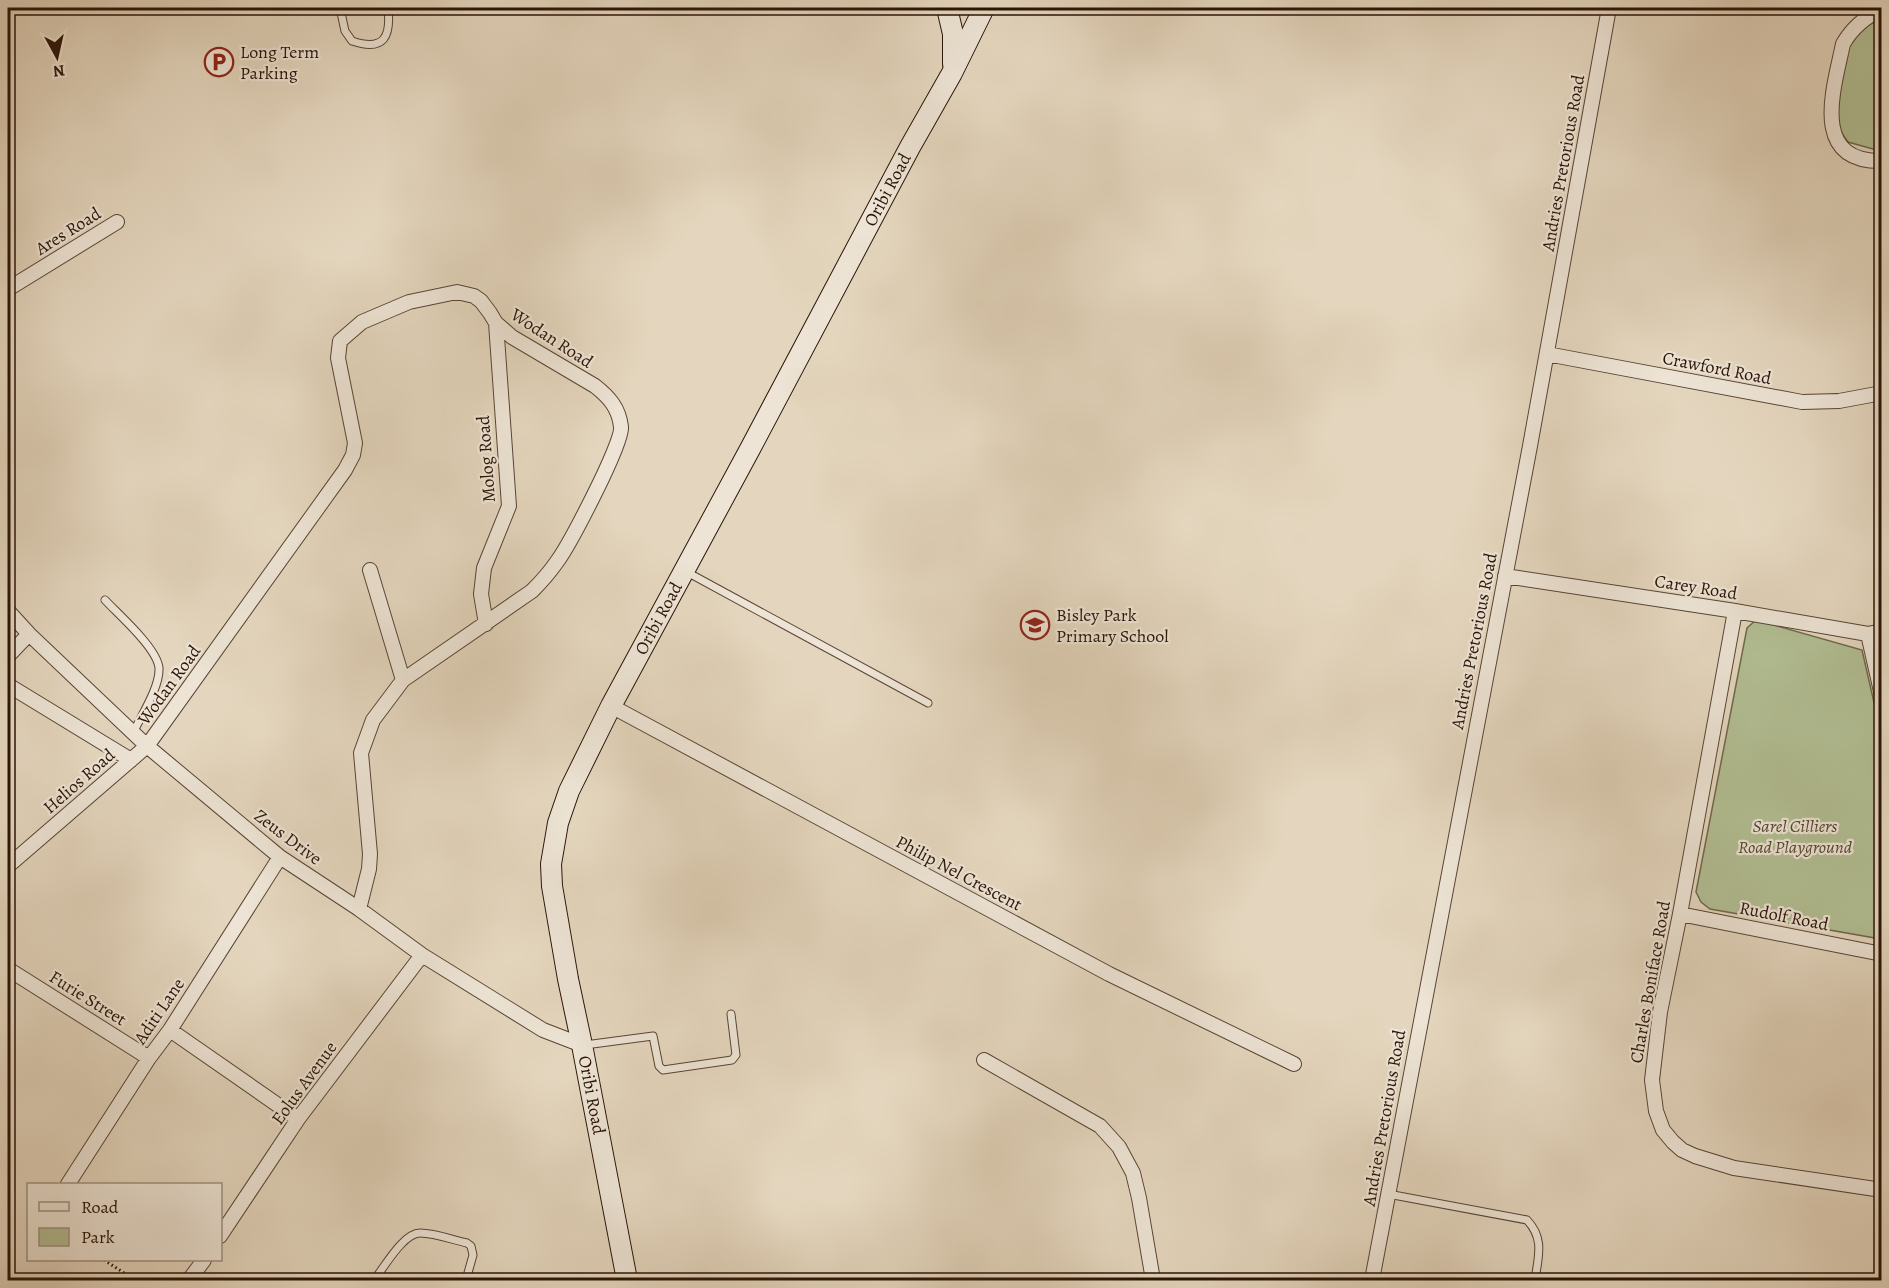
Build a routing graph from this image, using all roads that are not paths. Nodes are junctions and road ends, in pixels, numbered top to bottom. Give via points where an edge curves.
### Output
1 (340, 8) edge
2 (388, 8) edge
3 (948, 8) edge
4 (984, 8) edge
5 (1609, 8) edge
6 (1881, 9) edge
7 (952, 73) junction
8 (1881, 161) edge
9 (117, 222) dead end
10 (8, 288) edge
11 (496, 323) junction
12 (1547, 354) junction
13 (1881, 393) edge
14 (370, 570) dead end
15 (684, 570) junction
16 (1504, 576) junction
17 (105, 600) dead end
18 (8, 611) edge
19 (1735, 611) junction
20 (486, 624) junction
21 (1875, 633) edge
22 (29, 634) junction
23 (8, 656) edge
24 (403, 680) junction
25 (8, 685) edge
26 (1881, 696) edge
27 (928, 703) dead end
28 (610, 706) junction
29 (133, 733) junction
30 (147, 746) junction
31 (131, 760) junction
32 (280, 857) junction
33 (8, 866) edge
34 (359, 909) junction
35 (1680, 914) junction
36 (1881, 954) edge
37 (422, 955) junction
38 (8, 969) edge
39 (731, 1014) dead end
40 (170, 1029) junction
41 (582, 1046) junction
42 (148, 1058) junction
43 (984, 1060) dead end
44 (1294, 1064) dead end
45 (298, 1119) junction
46 (69, 1183) edge
47 (1881, 1190) edge
48 (1388, 1194) junction
49 (222, 1233) edge
50 (203, 1261) edge
51 (189, 1281) edge
52 (374, 1281) edge
53 (466, 1281) edge
54 (627, 1281) edge
55 (1153, 1281) edge
56 (1372, 1281) edge
57 (1534, 1281) edge

1 - 2 lane via 345,31 352,41 373,44 388,34
3 - 7 street
4 - 7 street, Oribi Road
5 - 12 street, Andries Pretorious Road
6 - 8 street via 1867,17 1844,44 1830,101 1835,138 1841,147 1861,159
7 - 15 street, Oribi Road
9 - 10 street, Ares Road
11 - 20 street, Molog Road via 509,506 484,568
11 - 20 street, Wodan Road via 527,347 607,396 618,412 622,429 614,454 558,562 532,591
11 - 30 street, Wodan Road via 474,296 448,293 409,302 362,322 340,341 338,358 354,433 353,455
12 - 13 street, Crawford Road via 1802,402 1839,401
12 - 16 street, Andries Pretorious Road
14 - 24 street
15 - 27 lane
15 - 28 street, Oribi Road
16 - 19 street, Carey Road
16 - 48 street, Andries Pretorious Road
17 - 29 lane via 153,653 159,667 157,682
18 - 22 street, Zeus Drive
19 - 21 street, Carey Road
19 - 35 street, Charles Boniface Road
20 - 24 street, Wodan Road
21 - 26 street
22 - 23 street
22 - 29 street, Zeus Drive
24 - 34 street, Wodan Road via 373,720 361,753 370,854
25 - 31 street
28 - 41 street, Oribi Road via 569,791 558,823 551,864 558,926
28 - 44 street, Philip Nel Crescent via 1110,974
29 - 30 street, Zeus Drive
30 - 31 street, Helios Road
30 - 32 street, Zeus Drive
31 - 33 street, Helios Road
32 - 34 street, Zeus Drive
32 - 40 street, Aditi Lane
34 - 37 street, Zeus Drive
35 - 36 street, Rudolf Road
35 - 47 street, Charles Boniface Road via 1660,1012 1652,1080 1663,1130 1682,1150 1734,1168
37 - 41 street, Zeus Drive via 543,1030
37 - 45 street, Eolus Avenue
38 - 42 street, Furie Street
39 - 41 lane via 736,1055 732,1060 663,1070 653,1036
40 - 42 street, Aditi Lane
40 - 45 street
41 - 54 street, Oribi Road
42 - 46 street, Aditi Lane
43 - 55 street via 1100,1126 1119,1147 1139,1198
45 - 49 street, Eolus Avenue
48 - 56 street, Andries Pretorious Road
48 - 57 lane via 1527,1220 1539,1240
50 - 51 street
52 - 53 lane via 402,1243 410,1235 420,1233 471,1246

